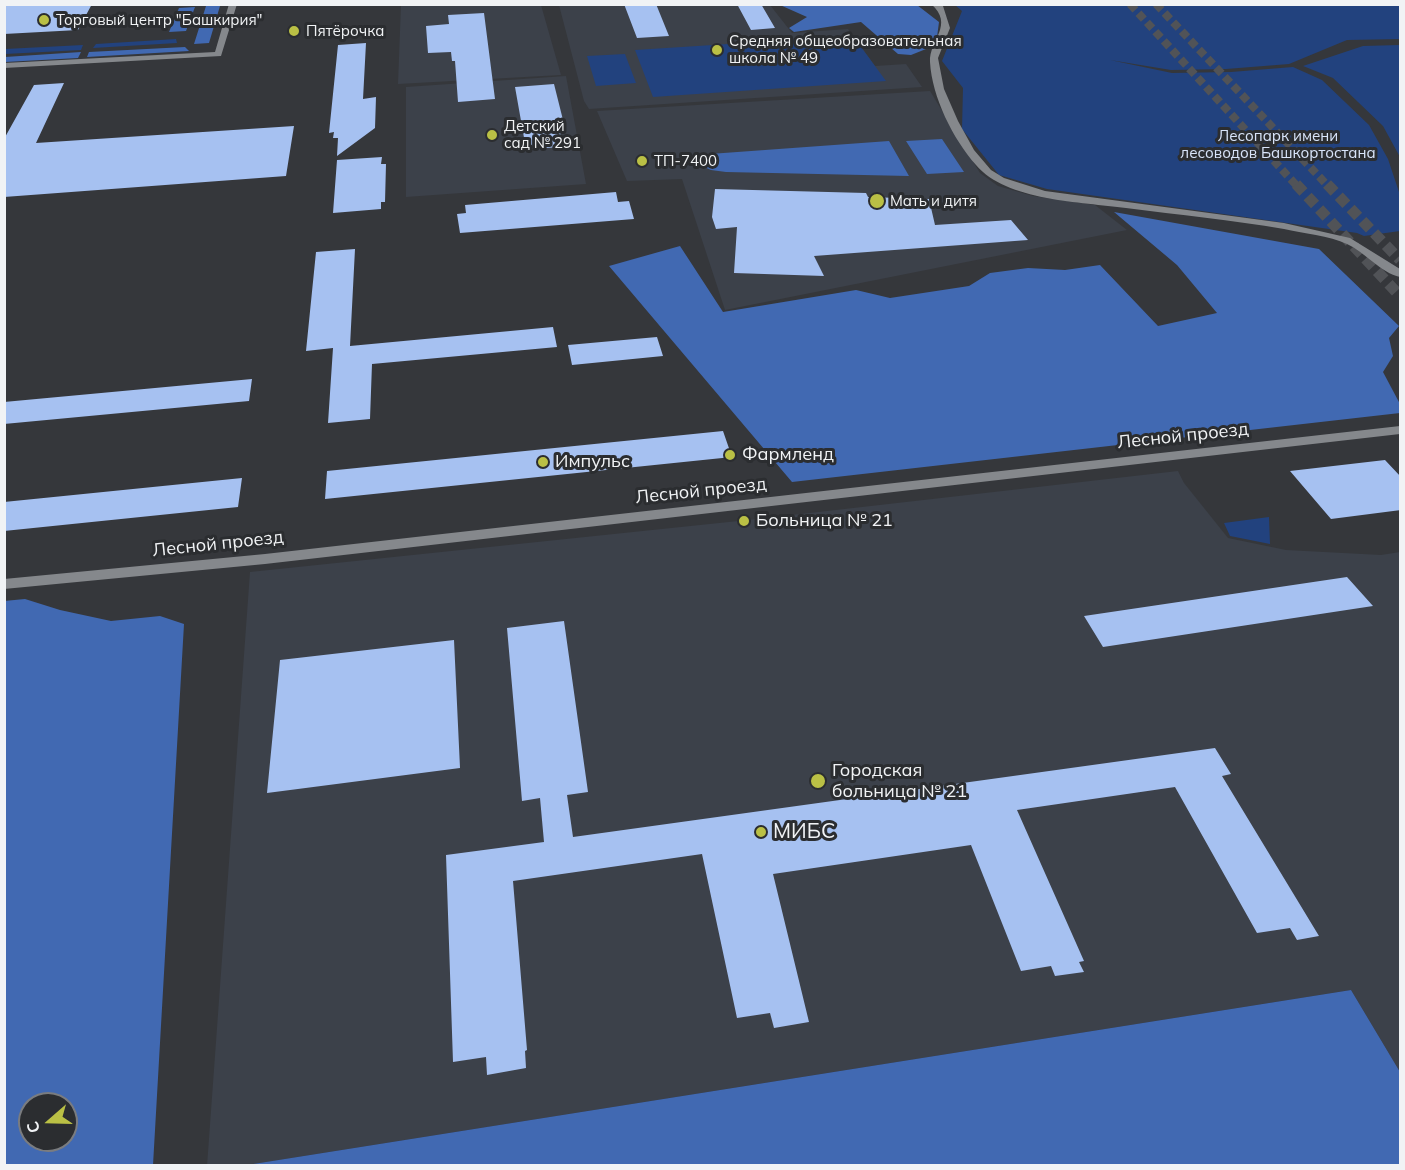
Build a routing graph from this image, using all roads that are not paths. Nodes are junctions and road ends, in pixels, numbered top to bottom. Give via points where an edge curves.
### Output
1 (233, 4) edge
2 (934, 4) edge
3 (4, 66) edge
4 (1401, 274) edge
5 (1401, 430) edge
6 (4, 584) edge

1 - 3 street via 218,54
2 - 4 street via 946,28 934,60 939,89 956,126 988,173 1044,194 1284,226 1350,241
5 - 6 street, Лесной проезд via 300,555

